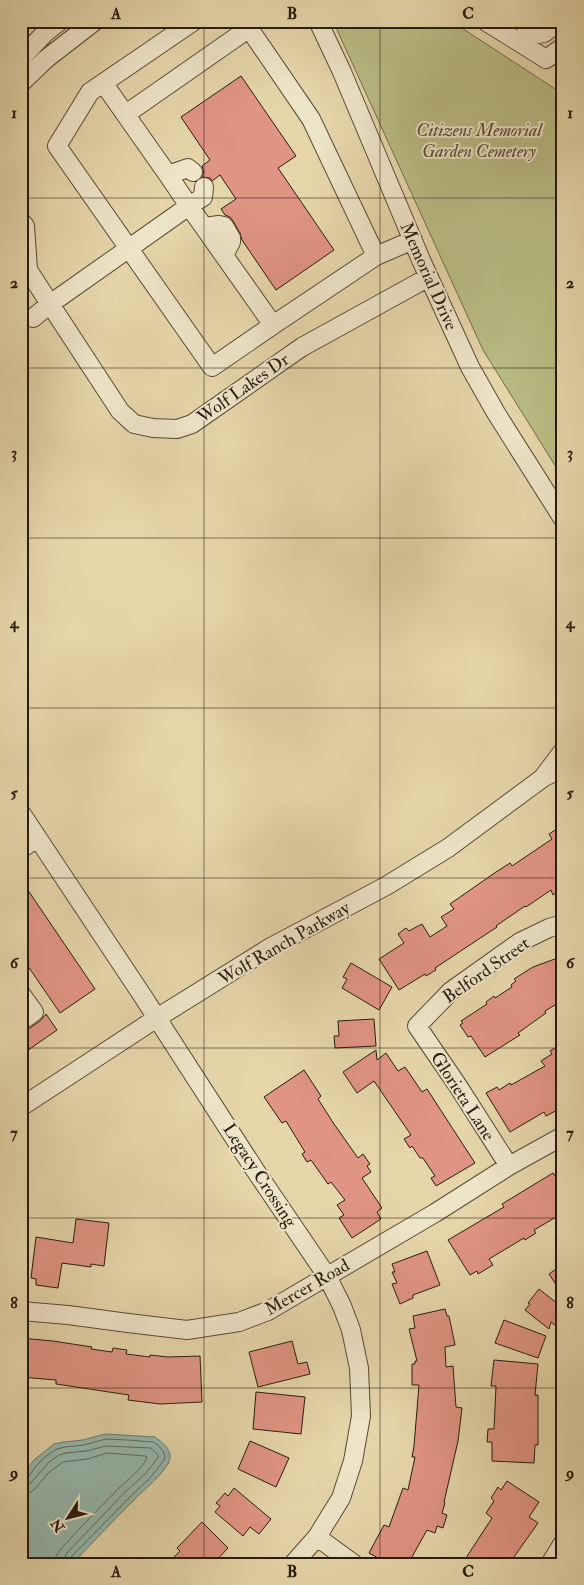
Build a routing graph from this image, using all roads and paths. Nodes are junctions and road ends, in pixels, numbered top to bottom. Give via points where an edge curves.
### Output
1 (60, 21) edge
2 (95, 21) edge
3 (194, 21) edge
4 (318, 21) edge
5 (485, 21) edge
6 (522, 21) edge
7 (560, 21) edge
8 (246, 25) edge
9 (30, 39) edge
10 (563, 47) edge
11 (21, 58) edge
12 (21, 82) edge
13 (104, 84) junction
14 (126, 114) junction
15 (193, 172) dead end
16 (168, 175) junction
17 (204, 187) dead end
18 (189, 206) junction
19 (21, 221) edge
20 (413, 240) junction
21 (128, 249) junction
22 (376, 256) junction
23 (429, 277) junction
24 (50, 304) junction
25 (32, 318) dead end
26 (273, 326) junction
27 (563, 519) edge
28 (563, 752) edge
29 (563, 768) edge
30 (544, 777) junction
31 (21, 813) edge
32 (37, 838) junction
33 (21, 849) edge
34 (563, 924) edge
35 (21, 994) edge
36 (157, 1018) junction
37 (21, 1021) edge
38 (417, 1026) joint
39 (21, 1107) edge
40 (563, 1136) edge
41 (509, 1166) junction
42 (327, 1276) junction
43 (21, 1311) edge
44 (317, 1537) junction
45 (563, 1543) edge
46 (292, 1564) edge
47 (354, 1564) edge
48 (550, 1564) edge

1 - 9 street
2 - 12 street
3 - 13 street
4 - 20 street, Memorial Drive
5 - 10 street via 546,59
6 - 7 street via 532,35 544,33
8 - 14 street
8 - 22 street via 312,119
9 - 11 street
13 - 14 street
13 - 21 street via 90,92 56,146
14 - 16 street
15 - 16 street via 188,168
16 - 18 street
17 - 18 street via 203,197
18 - 21 street
18 - 26 street
19 - 24 street, Wolf Lakes Dr via 25,226 28,270
20 - 22 street
20 - 23 street, Memorial Drive
21 - 24 street
21 - 26 street via 212,367
22 - 26 street
23 - 24 street, Wolf Lakes Dr via 302,347 192,424 177,429 134,424 120,411
23 - 27 street, Memorial Drive via 470,367
24 - 25 street
28 - 30 street, Wolf Ranch Parkway
29 - 30 street, Wolf Ranch Parkway
30 - 36 street, Wolf Ranch Parkway via 448,848 386,886 271,947
31 - 32 street, Legacy Crossing
32 - 33 street
32 - 36 street, Legacy Crossing
34 - 38 street, Belford Street via 520,942 451,991
35 - 37 street via 34,1012
36 - 39 street, Wolf Ranch Parkway
36 - 42 street, Legacy Crossing
38 - 41 street, Glorieta Lane
40 - 41 street, Mercer Road
41 - 42 street, Mercer Road
42 - 43 street, Mercer Road via 268,1311 239,1322 188,1330
42 - 44 street, Legacy Crossing via 350,1330 359,1368 361,1416 353,1461 341,1498
44 - 46 street, Legacy Crossing
44 - 47 street
45 - 48 street

